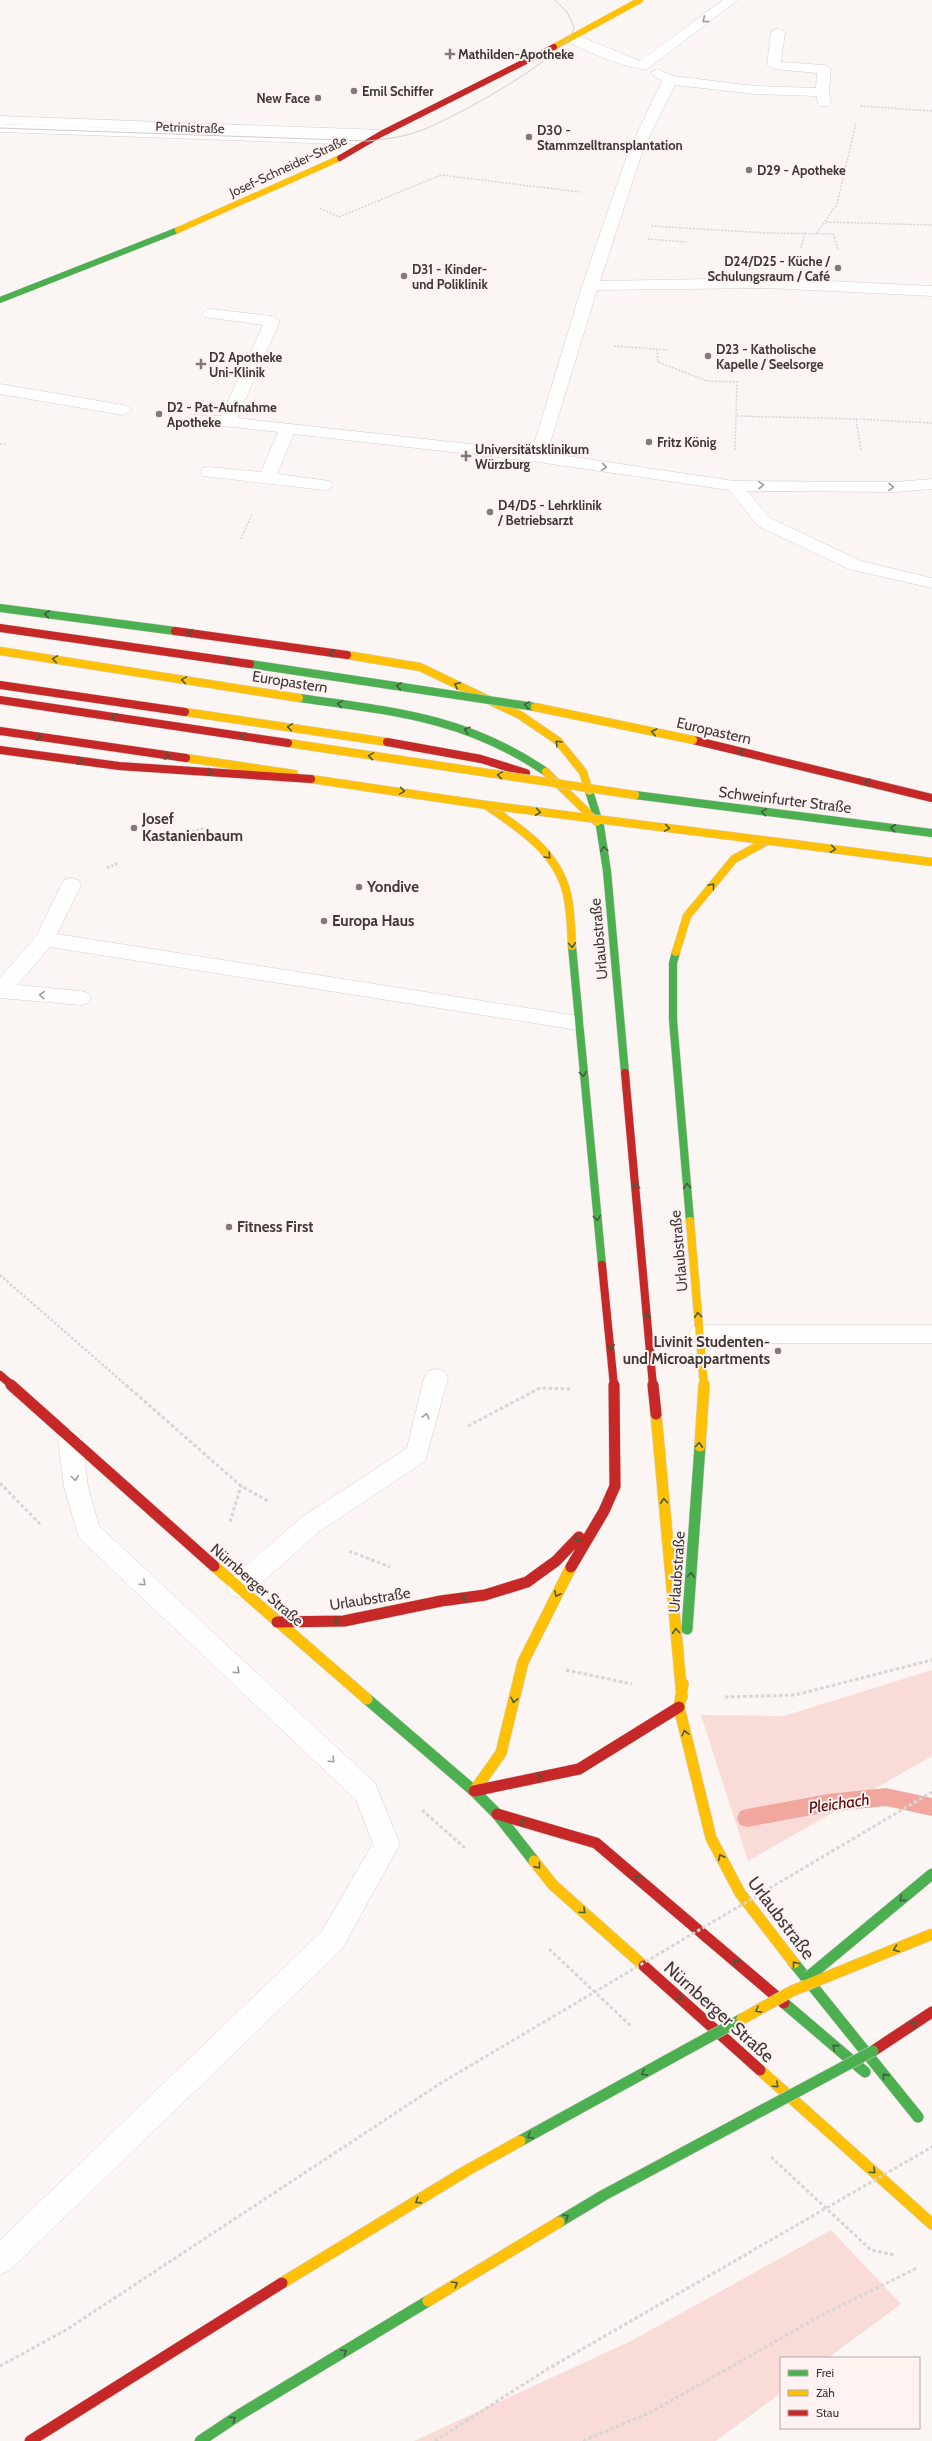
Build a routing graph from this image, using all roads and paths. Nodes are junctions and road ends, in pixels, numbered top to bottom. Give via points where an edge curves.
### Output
1 (640, 0) edge
2 (731, 0) edge
3 (778, 32) dead end
4 (572, 38) junction
5 (642, 66) junction
6 (670, 80) junction
7 (823, 97) junction
8 (932, 111) edge
9 (0, 120) edge
10 (856, 121) dead end
11 (0, 128) edge
12 (381, 134) junction
13 (368, 141) junction
14 (273, 188) junction
15 (622, 197) junction
16 (826, 222) junction
17 (612, 223) junction
18 (932, 225) edge
19 (816, 233) junction
20 (845, 250) dead end
21 (590, 286) junction
22 (932, 290) edge
23 (0, 300) edge
24 (210, 314) dead end
25 (572, 342) junction
26 (657, 349) junction
27 (668, 350) dead end
28 (0, 389) edge
29 (123, 410) dead end
30 (736, 416) junction
31 (196, 418) dead end
32 (856, 419) junction
33 (227, 421) junction
34 (932, 423) edge
35 (288, 428) junction
36 (0, 444) edge
37 (6, 444) dead end
38 (538, 457) junction
39 (208, 472) dead end
40 (267, 478) junction
41 (932, 484) edge
42 (324, 485) dead end
43 (734, 486) junction
44 (866, 486) junction
45 (253, 511) dead end
46 (241, 539) dead end
47 (932, 583) edge
48 (0, 608) edge
49 (0, 628) edge
50 (0, 651) edge
51 (0, 685) edge
52 (0, 700) edge
53 (0, 731) edge
54 (0, 750) edge
55 (336, 781) junction
56 (560, 784) junction
57 (932, 798) edge
58 (486, 805) junction
59 (600, 826) junction
60 (205, 828) dead end
61 (932, 833) edge
62 (157, 840) dead end
63 (767, 841) junction
64 (932, 862) edge
65 (71, 885) dead end
66 (45, 939) junction
67 (0, 991) edge
68 (81, 998) dead end
69 (578, 1023) junction
70 (0, 1275) edge
71 (700, 1334) junction
72 (932, 1334) edge
73 (0, 1375) edge
74 (436, 1378) dead end
75 (566, 1389) dead end
76 (70, 1439) junction
77 (417, 1454) junction
78 (241, 1486) dead end
79 (604, 1511) junction
80 (239, 1587) junction
81 (277, 1622) junction
82 (932, 1660) edge
83 (523, 1662) junction
84 (682, 1697) junction
85 (679, 1707) junction
86 (474, 1791) junction
87 (932, 1792) edge
88 (496, 1814) junction
89 (932, 1874) edge
90 (932, 1934) edge
91 (792, 1991) junction
92 (932, 2012) edge
93 (910, 2038) dead end
94 (873, 2051) junction
95 (918, 2117) junction
96 (927, 2126) dead end
97 (932, 2147) edge
98 (932, 2224) edge
99 (0, 2260) edge
100 (924, 2265) dead end
101 (0, 2366) edge
102 (30, 2441) edge
103 (200, 2441) edge
104 (435, 2441) edge
105 (583, 2441) edge

1 - 4 main road, Josef-Schneider-Straße
2 -> 5 street
3 - 7 street via 774,66 824,69
4 - 5 street via 624,61
4 - 12 main road, Josef-Schneider-Straße
5 - 6 street
6 - 7 street
6 - 15 street via 636,150
7 - 8 path
9 - 12 street, Petrinistraße
10 - 16 path via 837,204
11 - 13 street, Petrinistraße
12 - 13 main road, Josef-Schneider-Straße
13 - 14 main road, Josef-Schneider-Straße via 331,163
14 - 15 path via 339,217 441,174
14 - 23 main road, Josef-Schneider-Straße via 198,222
15 - 17 street
16 - 18 path
16 - 19 path
17 - 19 path
17 - 21 street
19 - 20 path via 833,234 837,250
21 - 22 street via 768,283
21 - 25 street
24 - 33 street via 272,320
25 - 26 path
25 - 38 street
26 - 27 path
26 - 30 path via 658,362 707,380 737,382
28 - 29 street
30 - 32 path
30 - 43 path
31 - 33 street
32 - 34 path
32 - 44 path
33 - 35 street
35 - 38 street
35 - 40 street
36 - 37 path
38 -> 43 street
39 - 40 street
40 - 42 street
44 -> 41 street
43 -> 44 street
43 - 47 street via 764,522 855,565
45 - 46 path
59 -> 48 main road via 583,772 558,741 520,715 420,667 296,647
57 -> 49 main road, Europastern, bridge via 692,740 527,705
56 -> 50 main road, Europastern via 512,748 484,735 433,719
56 -> 51 main road, Europastern via 481,759 418,747
61 -> 52 main road, Schweinfurter Straße, bridge via 635,795
53 -> 55 main road
54 -> 55 main road via 119,766
55 -> 58 main road
56 - 59 main road, Europastern
58 -> 63 main road, bridge
58 -> 69 main road, Urlaubstraße via 525,832 555,863 563,880 569,906
84 -> 59 main road, Urlaubstraße via 607,872
60 - 62 path
63 -> 64 main road, bridge
71 -> 63 main road, Urlaubstraße via 673,1020 673,963 687,916 734,859
65 - 66 street
66 - 67 street
66 - 69 street
68 -> 67 street
69 -> 79 main road, Urlaubstraße via 615,1392 615,1486
70 - 78 path
71 - 72 street
84 -> 71 main road, Urlaubstraße via 704,1383
73 - 76 main road, Nürnberger Straße
77 -> 74 street
75 - 77 path via 540,1388
76 - 80 main road, Nürnberger Straße
76 -> 99 street via 76,1487 88,1531 366,1792 387,1844 332,1940
77 - 80 street via 310,1524
79 -> 81 main road, Urlaubstraße via 556,1561 527,1582 485,1595 441,1601 344,1621
79 -> 83 main road, Urlaubstraße via 561,1584
80 - 81 main road, Nürnberger Straße
81 - 86 main road, Nürnberger Straße
82 - 84 path via 795,1695
83 - 84 path via 590,1674
83 -> 86 main road, Urlaubstraße via 501,1753
84 - 85 main road, Urlaubstraße
86 -> 85 main road via 579,1769
95 -> 85 main road, Urlaubstraße via 740,1893 711,1838
86 - 88 main road, Nürnberger Straße
87 - 101 path, bridge via 441,2083 66,2330
95 -> 88 main road via 596,1843
88 -> 98 main road, Nürnberger Straße via 553,1885
89 -> 91 main road, bridge
90 -> 91 main road, bridge
91 -> 102 main road, bridge via 466,2172 166,2354
94 -> 92 main road
93 - 94 main road
103 -> 94 main road, bridge via 246,2410 604,2195
95 - 96 main road
97 - 104 path, bridge via 546,2370
100 - 105 path via 822,2315 651,2412

